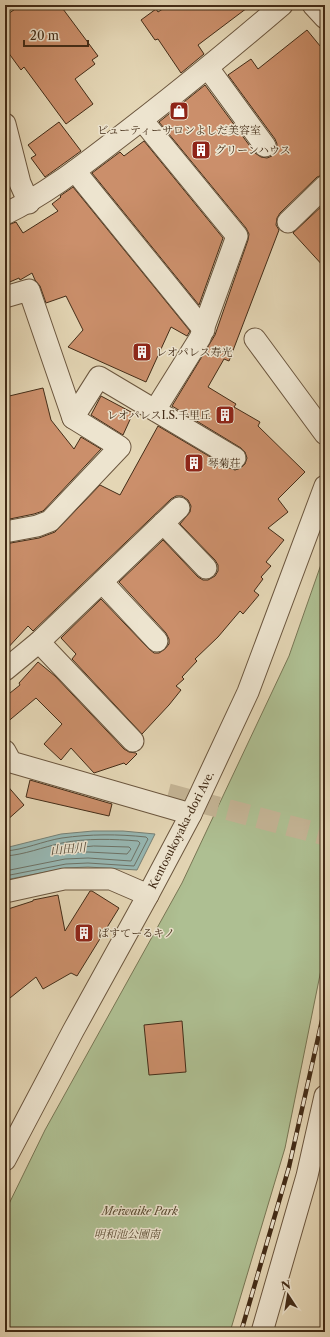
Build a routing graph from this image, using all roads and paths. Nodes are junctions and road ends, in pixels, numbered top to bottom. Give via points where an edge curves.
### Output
1 (282, 5) edge
2 (313, 5) edge
3 (325, 18) edge
4 (208, 68) junction
5 (142, 120) junction
6 (5, 124) edge
7 (265, 146) dead end
8 (75, 171) junction
9 (325, 186) edge
10 (29, 203) junction
11 (5, 214) edge
12 (288, 222) dead end
13 (5, 297) edge
14 (204, 330) junction
15 (254, 339) dead end
16 (155, 410) junction
17 (73, 418) junction
18 (325, 434) edge
19 (235, 458) dead end
20 (325, 486) edge
21 (179, 508) dead end
22 (163, 523) junction
23 (5, 532) edge
24 (206, 568) dead end
25 (102, 582) junction
26 (157, 641) dead end
27 (39, 642) junction
28 (5, 670) edge
29 (133, 741) dead end
30 (5, 750) edge
31 (168, 794) tunnel mouth
32 (191, 814) junction
33 (5, 892) edge
34 (148, 895) junction
35 (325, 1096) edge
36 (5, 1160) edge
37 (262, 1332) edge

1 - 4 street
2 - 3 street
4 - 5 street
4 - 7 street
5 - 8 street
5 - 14 street via 237,236
6 - 10 street via 20,183
8 - 10 street
8 - 14 street
9 - 12 street
10 - 11 street
13 - 17 street via 29,290
14 - 16 street
15 - 18 street
16 - 17 street via 99,377
16 - 19 street
17 - 23 street via 120,447 50,520 37,526
20 - 32 street, Kentosukoyaka-dori Ave. via 248,692
21 - 22 street
22 - 24 street
22 - 25 street
25 - 26 street
25 - 27 street
27 - 28 street
27 - 29 street
30 - 31 street
30 - 32 street via 12,762
32 - 34 street, Kentosukoyaka-dori Ave.
33 - 34 street via 64,879 111,879
34 - 36 street, Kentosukoyaka-dori Ave.
35 - 37 street via 307,1176

